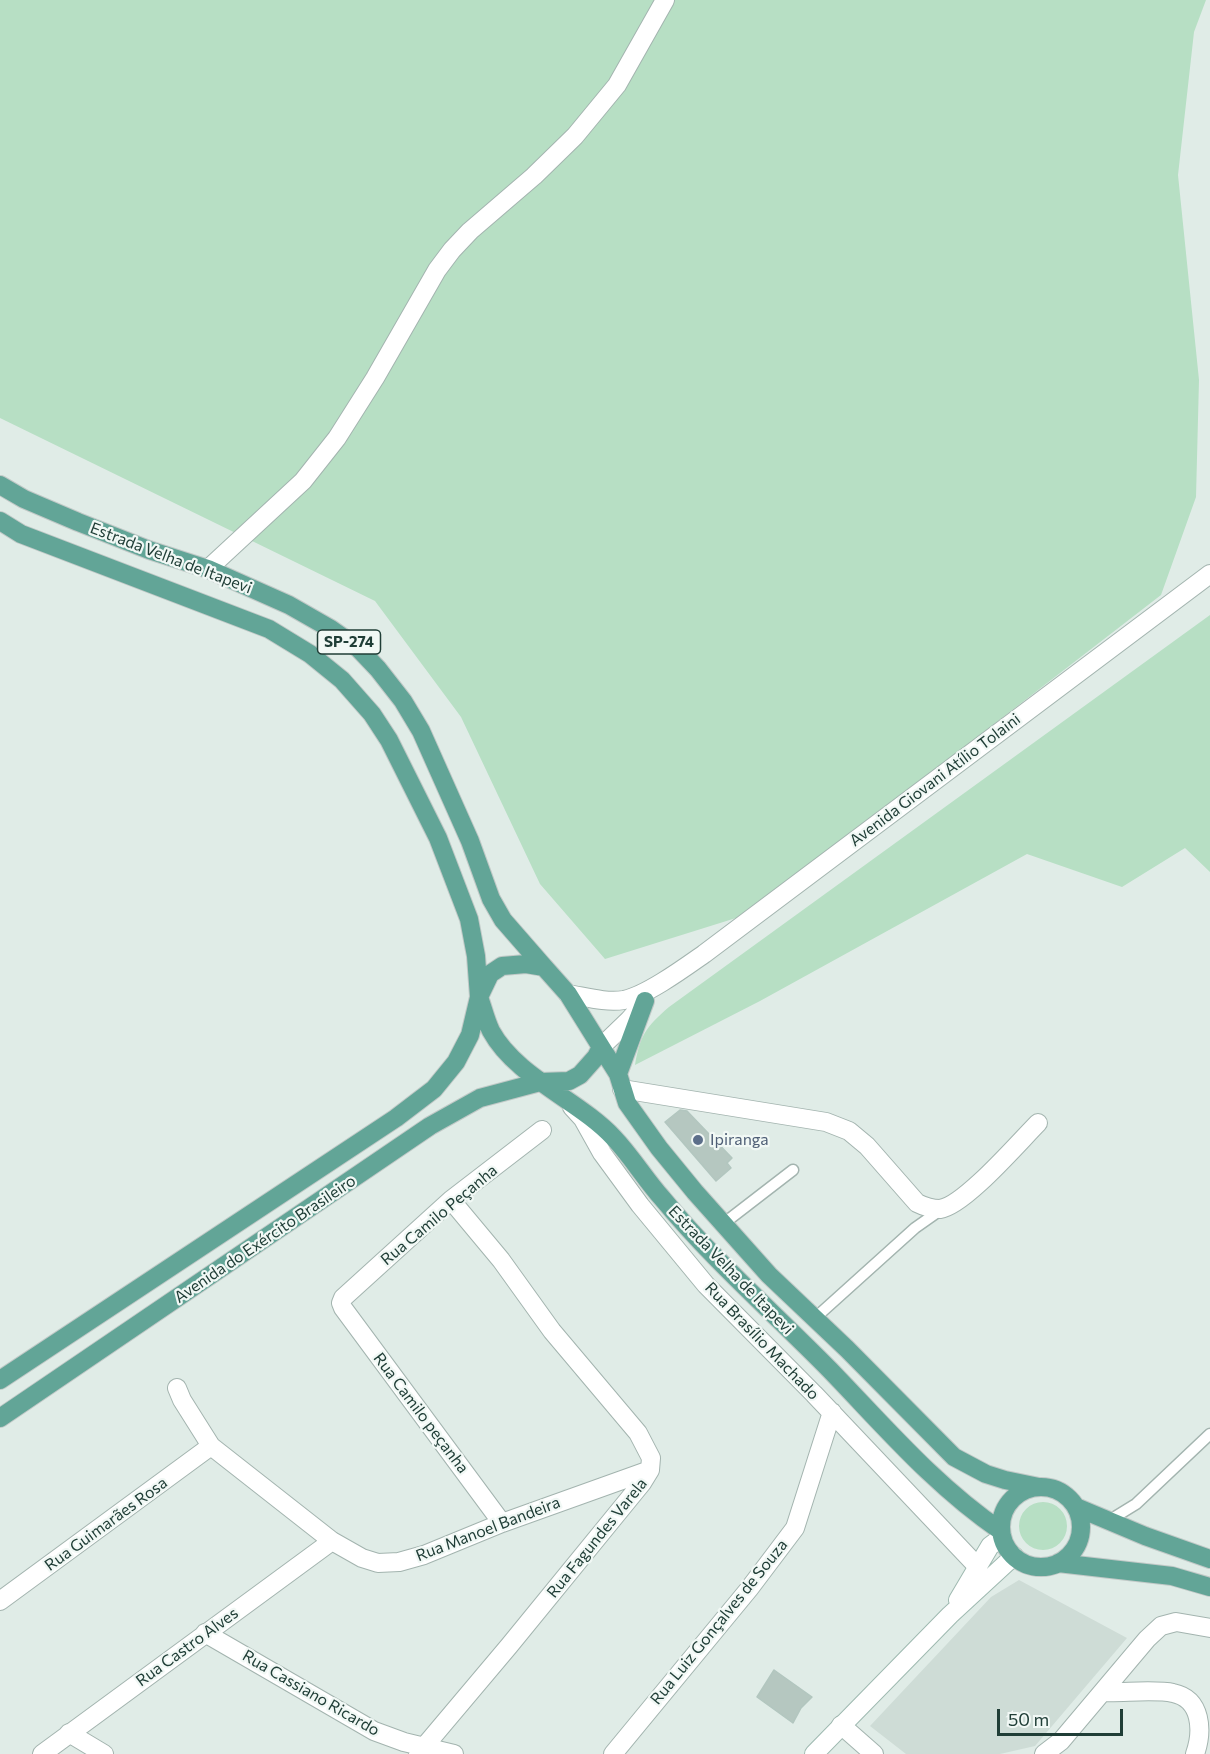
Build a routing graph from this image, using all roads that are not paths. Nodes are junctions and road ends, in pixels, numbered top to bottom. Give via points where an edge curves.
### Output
1 (665, 0) edge
2 (0, 485) edge
3 (0, 521) edge
4 (208, 569) junction
5 (1210, 574) edge
6 (544, 967) junction
7 (659, 984) junction
8 (568, 994) junction
9 (479, 997) junction
10 (645, 1001) junction
11 (599, 1052) junction
12 (620, 1081) junction
13 (540, 1082) junction
14 (567, 1101) junction
15 (1038, 1123) dead end
16 (542, 1130) dead end
17 (793, 1170) dead end
18 (451, 1200) junction
19 (942, 1209) junction
20 (723, 1224) junction
21 (341, 1303) joint
22 (814, 1319) junction
23 (0, 1380) edge
24 (177, 1388) dead end
25 (832, 1412) junction
26 (0, 1418) edge
27 (1210, 1434) edge
28 (211, 1446) junction
29 (650, 1470) junction
30 (1039, 1487) junction
31 (1076, 1507) junction
32 (1110, 1520) junction
33 (502, 1523) junction
34 (1002, 1534) junction
35 (332, 1541) junction
36 (1014, 1556) junction
37 (1210, 1558) edge
38 (1065, 1564) junction
39 (977, 1566) junction
40 (1210, 1587) edge
41 (0, 1601) edge
42 (950, 1615) junction
43 (1210, 1628) edge
44 (206, 1632) junction
45 (1103, 1692) junction
46 (841, 1725) junction
47 (69, 1733) junction
48 (421, 1750) edge
49 (42, 1754) edge
50 (104, 1754) edge
51 (454, 1754) edge
52 (612, 1754) edge
53 (814, 1754) edge
54 (874, 1754) edge
55 (1044, 1754) edge
56 (1194, 1754) edge

1 - 4 street via 617,85 575,136 447,256 337,438 309,472
2 - 4 main road, Estrada Velha de Itapevi / SP-274 via 78,522
3 - 9 main road, Estrada Velha de Itapevi / SP-274 via 21,534 269,629 342,680 389,740 438,838 469,919
4 - 6 main road, Estrada Velha de Itapevi / SP-274 via 289,605 331,629 358,648 378,669 421,731 491,899 503,920
5 - 7 street, Avenida Giovani Atílio Tolaini
6 - 8 main road, Estrada Velha de Itapevi
6 - 9 main road via 502,966 490,974
7 - 8 street via 625,1000
7 - 10 street
8 - 11 main road, Estrada Velha de Itapevi
9 - 13 main road, Estrada Velha de Itapevi via 492,1032
9 - 23 main road, Avenida do Exército Brasileiro via 470,1035 456,1062 434,1089
10 - 11 street
10 - 12 main road
11 - 12 main road, Estrada Velha de Itapevi
11 - 13 main road via 580,1075 569,1081
12 - 19 street via 826,1122 849,1131 917,1203
12 - 20 main road, Estrada Velha de Itapevi via 627,1103 659,1148
13 - 14 main road, Estrada Velha de Itapevi
13 - 26 main road, Avenida do Exército Brasileiro via 480,1098 430,1126
14 - 25 street, Rua Brasílio Machado via 640,1205 706,1285
14 - 34 main road, Estrada Velha de Itapevi via 597,1120 631,1156 661,1198 913,1459
15 - 19 street via 969,1193
16 - 18 street, Rua Camilo Peçanha
17 - 20 lane
18 - 21 street, Rua Camilo Peçanha
18 - 29 street, Rua Fagundes Varela via 552,1331 638,1433 651,1458
19 - 22 lane via 915,1228
20 - 22 main road, Estrada Velha de Itapevi
21 - 33 street, Rua Camilo peçanha
22 - 30 main road, Estrada Velha de Itapevi via 954,1457 986,1474
24 - 28 street, Rua Manoel Bandeira
25 - 39 street, Rua Brasílio Machado
25 - 52 street, Rua Luiz Gonçalves de Souza via 795,1528
27 - 32 lane via 1136,1504
28 - 35 street, Rua Manoel Bandeira
28 - 41 street, Rua Guimarães Rosa
29 - 33 street, Rua Manoel Bandeira
29 - 48 street, Rua Fagundes Varela via 510,1646
30 - 31 main road via 1060,1492
30 - 34 main road via 1013,1499 1002,1519
31 - 32 main road
31 - 38 main road via 1080,1539
32 - 37 main road
33 - 35 street, Rua Manoel Bandeira via 399,1562 378,1563 362,1558
34 - 36 main road
34 - 39 street
35 - 44 street, Rua Castro Alves
36 - 38 main road via 1034,1566
36 - 42 street
38 - 40 main road via 1172,1576
39 - 42 street
42 - 46 street
43 - 45 street via 1176,1622 1161,1626
44 - 47 street, Rua Castro Alves
44 - 48 street, Rua Cassiano Ricardo via 374,1731
45 - 55 street via 1061,1741
45 - 56 street via 1166,1692 1185,1698 1199,1715
46 - 53 street
46 - 54 street
47 - 49 street, Rua Castro Alves
47 - 50 street
48 - 51 street, Rua Cassiano Ricardo

